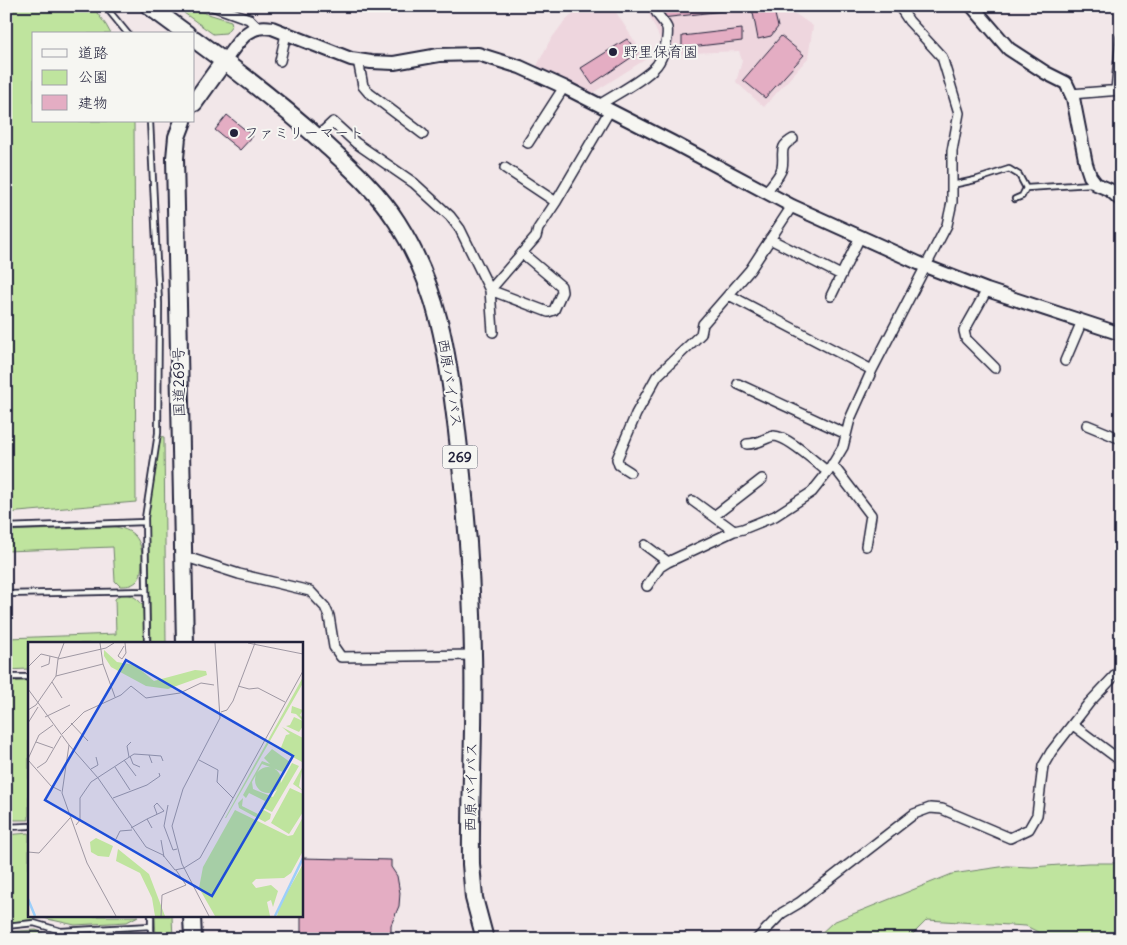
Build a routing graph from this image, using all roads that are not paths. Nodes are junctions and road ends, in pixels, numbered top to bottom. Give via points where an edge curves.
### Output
1 (105, 6) edge
2 (148, 6) edge
3 (213, 6) edge
4 (899, 6) edge
5 (972, 6) edge
6 (654, 9) dead end
7 (257, 27) junction
8 (126, 32) edge
9 (184, 32) edge
10 (286, 34) junction
11 (1121, 38) edge
12 (195, 40) edge
13 (358, 60) junction
14 (224, 61) junction
15 (280, 61) dead end
16 (564, 87) junction
17 (1118, 90) edge
18 (1071, 94) junction
19 (195, 102) edge
20 (605, 108) junction
21 (150, 122) edge
22 (183, 122) edge
23 (423, 134) dead end
24 (317, 137) junction
25 (793, 139) dead end
26 (528, 144) dead end
27 (505, 168) dead end
28 (952, 184) junction
29 (1096, 184) junction
30 (1026, 188) junction
31 (766, 192) junction
32 (1015, 199) dead end
33 (1121, 200) edge
34 (556, 202) junction
35 (792, 206) junction
36 (860, 237) junction
37 (770, 239) junction
38 (522, 253) junction
39 (925, 266) junction
40 (841, 275) junction
41 (490, 290) junction
42 (986, 290) junction
43 (728, 294) junction
44 (831, 296) dead end
45 (1082, 321) junction
46 (493, 332) dead end
47 (1121, 334) edge
48 (1065, 361) dead end
49 (995, 368) dead end
50 (872, 370) junction
51 (738, 384) dead end
52 (1086, 425) dead end
53 (846, 434) junction
54 (1121, 439) edge
55 (747, 444) dead end
56 (830, 468) junction
57 (630, 472) dead end
58 (762, 479) dead end
59 (693, 501) dead end
60 (714, 516) junction
61 (145, 522) junction
62 (6, 527) edge
63 (734, 531) junction
64 (645, 545) dead end
65 (866, 546) dead end
66 (183, 556) junction
67 (668, 562) junction
68 (647, 586) dead end
69 (146, 590) junction
70 (6, 594) edge
71 (147, 642) edge
72 (185, 642) edge
73 (473, 655) junction
74 (1119, 675) edge
75 (6, 677) edge
76 (28, 677) edge
77 (1073, 725) junction
78 (1121, 761) edge
79 (28, 826) edge
80 (6, 827) edge
81 (151, 918) edge
82 (192, 918) edge
83 (6, 926) edge
84 (151, 926) junction
85 (96, 929) junction
86 (96, 939) edge
87 (151, 939) edge
88 (193, 939) edge
89 (485, 939) edge
90 (756, 939) edge

1 - 8 lane
2 - 9 highway
3 - 7 street via 249,19
4 - 28 street via 942,57 959,113 952,151
5 - 18 street via 1009,49 1066,83
6 - 20 street via 666,26 668,39 657,65
7 - 10 street via 272,28
7 - 14 street via 245,34
10 - 13 street
10 - 15 street
11 - 17 street
12 - 14 highway, 269
13 - 16 street via 394,63 439,55 478,54 520,67
13 - 23 street via 363,86 368,93
14 - 19 highway
14 - 24 highway, 西原バイパス / 269
16 - 20 street
16 - 26 street
17 - 18 street
18 - 29 street via 1086,164
20 - 31 street
20 - 34 street
21 - 61 lane via 159,303 158,433
22 - 66 highway, 国道269号 via 175,158
24 - 41 street via 333,122 356,143 414,183 460,228
24 - 73 highway, 西原バイパス / 269 via 354,170 396,220 419,262 440,320 461,461
25 - 31 street via 785,143 782,169
27 - 34 street
28 - 30 lane via 1009,169 1019,176
28 - 39 street via 947,225
29 - 30 lane
29 - 33 street
30 - 32 lane via 1022,196
31 - 35 street
34 - 38 street via 536,237
35 - 36 street
35 - 37 street
36 - 39 street
36 - 40 street
37 - 40 street
37 - 43 street via 750,270
38 - 41 street
38 - 41 street via 561,286 562,292 554,310 548,312
39 - 42 street
39 - 50 street
40 - 44 street
41 - 46 street
42 - 45 street
42 - 49 street via 964,331 966,339
43 - 50 street
43 - 57 street via 703,324 701,334 657,376 636,414 617,459 618,465
45 - 47 street
45 - 48 street
50 - 53 street
51 - 53 street
52 - 54 street
53 - 56 street
55 - 56 street via 757,444 774,436 786,439
56 - 63 street via 812,492 775,516
56 - 65 street via 871,515
58 - 60 street
59 - 60 street
60 - 63 street
61 - 62 lane
61 - 69 lane
63 - 67 street
64 - 67 street
66 - 72 highway, 国道269号
66 - 73 street via 310,592 325,607 334,647 341,657
67 - 68 street via 660,567
69 - 70 lane
69 - 71 lane
73 - 89 highway, 西原バイパス / 269 via 471,864 474,898
74 - 77 street via 1088,703
75 - 76 lane
77 - 78 street
77 - 90 street via 1043,766 1037,814 1029,829 1010,838 942,809 930,808 914,814 782,913
79 - 80 lane
81 - 84 lane
82 - 88 highway
83 - 85 lane via 34,923 61,930
84 - 85 lane
84 - 87 lane
85 - 86 lane

